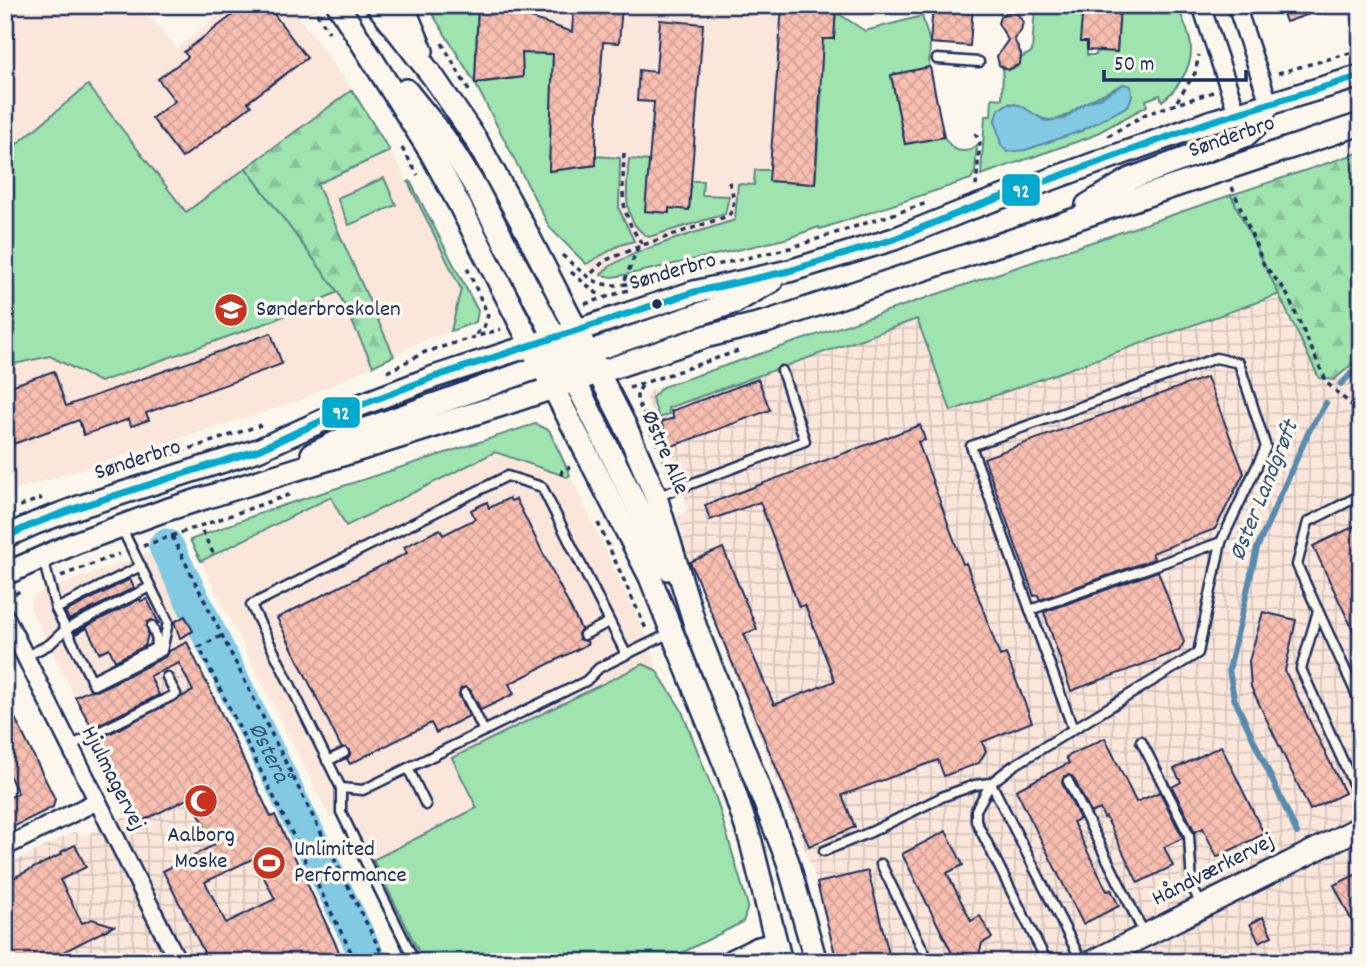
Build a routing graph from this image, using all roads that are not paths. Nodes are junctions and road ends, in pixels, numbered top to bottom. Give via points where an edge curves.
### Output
1 (377, 5) edge
2 (403, 5) edge
3 (1201, 5) edge
4 (1236, 5) edge
5 (342, 11) edge
6 (937, 59) dead end
7 (979, 62) dead end
8 (1361, 76) edge
9 (434, 78) junction
10 (1269, 103) junction
11 (1237, 113) junction
12 (1361, 124) edge
13 (1251, 132) junction
14 (1292, 146) junction
15 (1049, 227) junction
16 (789, 271) junction
17 (550, 346) junction
18 (782, 371) dead end
19 (577, 372) junction
20 (253, 483) junction
21 (1361, 495) edge
22 (656, 497) junction
23 (121, 526) junction
24 (5, 537) edge
25 (1221, 542) junction
26 (42, 557) junction
27 (141, 566) junction
28 (5, 574) edge
29 (150, 587) junction
30 (56, 609) junction
31 (1030, 611) junction
32 (1318, 611) junction
33 (5, 616) edge
34 (610, 622) junction
35 (152, 626) dead end
36 (696, 628) junction
37 (66, 629) junction
38 (672, 631) junction
39 (584, 635) dead end
40 (626, 654) junction
41 (25, 657) junction
42 (167, 677) dead end
43 (92, 680) junction
44 (465, 693) dead end
45 (1361, 704) edge
46 (1073, 729) junction
47 (484, 731) junction
48 (1141, 741) dead end
49 (70, 746) junction
50 (344, 752) dead end
51 (327, 761) junction
52 (408, 768) junction
53 (1068, 781) dead end
54 (991, 783) junction
55 (341, 788) junction
56 (97, 801) junction
57 (1361, 802) edge
58 (426, 805) dead end
59 (1361, 827) edge
60 (5, 847) edge
61 (824, 850) dead end
62 (881, 864) dead end
63 (1202, 907) junction
64 (1145, 935) junction
65 (776, 941) junction
66 (178, 962) edge
67 (415, 962) edge
68 (724, 962) edge
69 (781, 962) edge
70 (816, 962) edge
71 (929, 962) edge
72 (1047, 962) edge
73 (1082, 962) edge
74 (1092, 962) edge

1 - 9 street, Østre Alle
2 - 9 street
3 - 11 street
4 - 10 street
5 - 17 street, Østre Alle
6 - 7 lane
8 - 10 street, Sønderbro
9 - 17 street, Østre Alle via 477,141 558,294
10 - 11 street, Sønderbro
10 - 13 street
11 - 13 street
11 - 16 street, Sønderbro via 894,239
12 - 14 street, Sønderbro
13 - 14 street
13 - 15 street via 1130,179
14 - 15 street, Sønderbro
15 - 19 street, Sønderbro via 766,322 620,366
16 - 17 street, Sønderbro via 694,292
16 - 19 street via 735,302
17 - 19 street, Østre Alle
17 - 19 street, Østre Alle
17 - 20 street, Sønderbro
17 - 24 street, Sønderbro via 509,353 404,387 258,450 79,507
18 - 22 lane via 805,441
19 - 20 street, Sønderbro
19 - 22 street, Østre Alle
19 - 36 street
19 - 38 street, Østre Alle via 564,412 624,523
20 - 23 street, Sønderbro
21 - 32 lane via 1308,522 1297,565
22 - 36 street, Østre Alle
23 - 26 street, Sønderbro
23 - 27 lane
25 - 31 lane
25 - 31 lane via 1266,447 1239,363 1216,358 971,446
25 - 46 lane via 1198,653
26 - 28 street, Sønderbro
26 - 30 lane
27 - 29 lane
27 - 30 lane
29 - 37 lane via 138,598
29 - 43 lane via 168,622 162,652 94,685
30 - 37 lane
31 - 46 lane
32 - 45 lane
32 - 57 lane via 1301,669
33 - 41 street, Hjulmagervej
34 - 39 lane
34 - 40 lane
34 - 51 lane via 542,487 507,476 251,605
35 - 43 lane via 155,648
36 - 70 street, Østre Alle via 771,813
37 - 41 lane
37 - 43 lane
38 - 40 lane
38 - 65 street, Østre Alle via 729,775
40 - 47 lane via 599,668 586,681
41 - 49 street, Hjulmagervej
42 - 49 lane via 176,694
44 - 47 lane
46 - 54 lane
47 - 52 lane
48 - 63 lane via 1189,835 1192,886
49 - 56 street, Hjulmagervej
50 - 51 lane
51 - 55 lane
52 - 55 lane via 363,790
52 - 58 lane
53 - 64 lane
54 - 61 lane via 944,796
54 - 72 lane via 976,810 976,821
54 - 73 lane
55 - 67 lane via 341,813
56 - 60 street
56 - 66 street, Hjulmagervej
59 - 63 street, Håndværkervej
62 - 71 lane
63 - 64 street, Håndværkervej
64 - 74 street, Håndværkervej
65 - 68 street
65 - 69 street, Østre Alle

